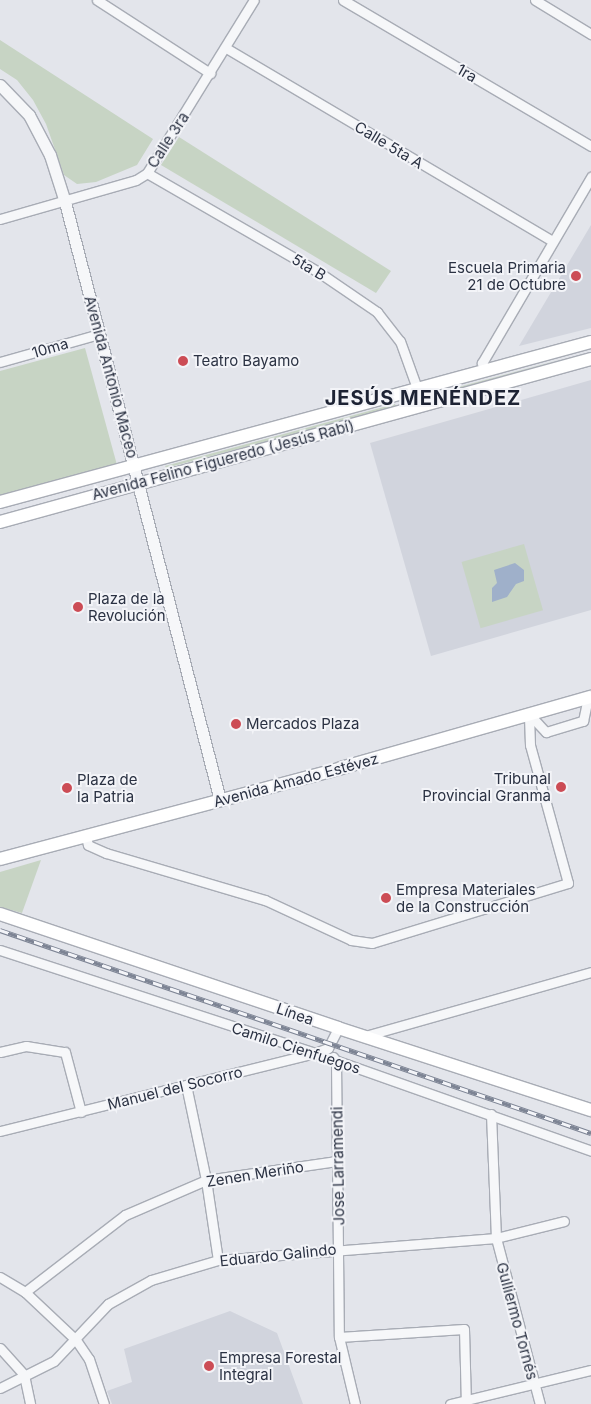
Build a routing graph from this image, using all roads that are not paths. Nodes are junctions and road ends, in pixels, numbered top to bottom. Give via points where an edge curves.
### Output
1 (97, 0) edge
2 (254, 0) edge
3 (343, 0) edge
4 (535, 0) edge
5 (591, 34) edge
6 (226, 48) junction
7 (210, 73) junction
8 (0, 85) edge
9 (591, 146) edge
10 (148, 173) junction
11 (591, 177) edge
12 (65, 202) junction
13 (0, 220) edge
14 (552, 241) junction
15 (99, 334) junction
16 (590, 344) edge
17 (591, 359) edge
18 (0, 362) edge
19 (485, 370) junction
20 (418, 389) junction
21 (423, 406) junction
22 (134, 465) junction
23 (138, 484) junction
24 (0, 502) edge
25 (0, 522) edge
26 (590, 697) edge
27 (529, 714) junction
28 (220, 800) junction
29 (86, 837) junction
30 (0, 859) edge
31 (0, 914) edge
32 (0, 950) edge
33 (591, 972) edge
34 (338, 1028) junction
35 (365, 1036) junction
36 (328, 1048) junction
37 (0, 1052) edge
38 (316, 1053) junction
39 (336, 1061) junction
40 (186, 1085) junction
41 (591, 1110) edge
42 (81, 1112) junction
43 (491, 1114) junction
44 (0, 1132) edge
45 (591, 1151) edge
46 (337, 1161) junction
47 (206, 1180) junction
48 (564, 1221) dead end
49 (496, 1238) junction
50 (340, 1248) junction
51 (218, 1260) junction
52 (0, 1277) edge
53 (25, 1292) junction
54 (339, 1337) junction
55 (76, 1340) junction
56 (0, 1348) edge
57 (591, 1370) edge
58 (24, 1375) junction
59 (534, 1384) junction
60 (0, 1388) edge
61 (465, 1402) edge
62 (30, 1404) edge
63 (104, 1404) edge
64 (355, 1404) edge
65 (450, 1404) edge
66 (540, 1404) edge

1 - 7 street
2 - 6 street, Calle 3ra
3 - 9 street, 1ra
4 - 5 street
6 - 7 street, Calle 3ra
6 - 14 street, Calle 5ta A
7 - 10 street, Calle 3ra
8 - 12 street, Avenida Antonio Maceo via 29,115 50,155
10 - 12 street, Calle 3ra via 136,180
10 - 20 street, 5ta B via 317,271 377,312 400,341
11 - 14 street
12 - 13 street, Calle 3ra
12 - 15 street, Avenida Antonio Maceo
14 - 19 street via 482,363
15 - 18 street, 10ma
15 - 22 street, Avenida Antonio Maceo
16 - 19 main road, Avenida Felino Figueredo (Jesús Rabí)
17 - 21 main road, Avenida Felino Figueredo (Jesús Rabí)
19 - 20 main road, Avenida Felino Figueredo (Jesús Rabí)
20 - 21 street, 5ta B
20 - 22 main road, Avenida Felino Figueredo (Jesús Rabí)
21 - 23 main road, Avenida Felino Figueredo (Jesús Rabí)
22 - 23 street, Avenida Antonio Maceo
22 - 24 main road, Avenida Felino Figueredo (Jesús Rabí)
23 - 25 main road, Avenida Felino Figueredo (Jesús Rabí)
23 - 28 street, Avenida Antonio Maceo
26 - 27 main road, Avenida Amado Estévez
26 - 27 street via 584,721 546,732
27 - 28 main road, Avenida Amado Estévez
27 - 29 street via 530,745 568,883 372,943 351,940 265,900 106,853 88,845
28 - 29 main road, Avenida Amado Estévez
29 - 30 main road, Avenida Amado Estévez
31 - 34 main road, Línea
32 - 38 street, Camilo Cienfuegos
33 - 35 street
34 - 35 main road, Línea
34 - 36 street
35 - 41 main road, Línea
36 - 38 street, Manuel del Socorro
36 - 39 street
37 - 42 street via 26,1046 65,1052
38 - 39 street, Camilo Cienfuegos
38 - 40 street, Manuel del Socorro
39 - 43 street, Camilo Cienfuegos
39 - 46 street, Jose Larramendi
40 - 42 street, Manuel del Socorro
40 - 47 street
42 - 44 street, Manuel del Socorro
43 - 45 street, Camilo Cienfuegos
43 - 49 street, Gulliermo Tornés
46 - 47 street, Zenen Meriño
46 - 50 street, Jose Larramendi
47 - 51 street
47 - 53 street, Zenen Meriño via 125,1215
48 - 49 street, Eduardo Galindo
49 - 50 street, Eduardo Galindo
49 - 59 street, Gulliermo Tornés
50 - 51 street, Eduardo Galindo
50 - 54 street, Jose Larramendi
51 - 55 street, Eduardo Galindo via 151,1280 108,1304
52 - 53 street
53 - 55 street
54 - 61 street via 464,1329
54 - 64 street, Jose Larramendi
55 - 58 street, Eduardo Galindo via 54,1361
55 - 63 street via 89,1359
56 - 58 street
57 - 59 street
58 - 60 street, Eduardo Galindo
58 - 62 street
59 - 61 street
59 - 66 street, Gulliermo Tornés
61 - 65 street

